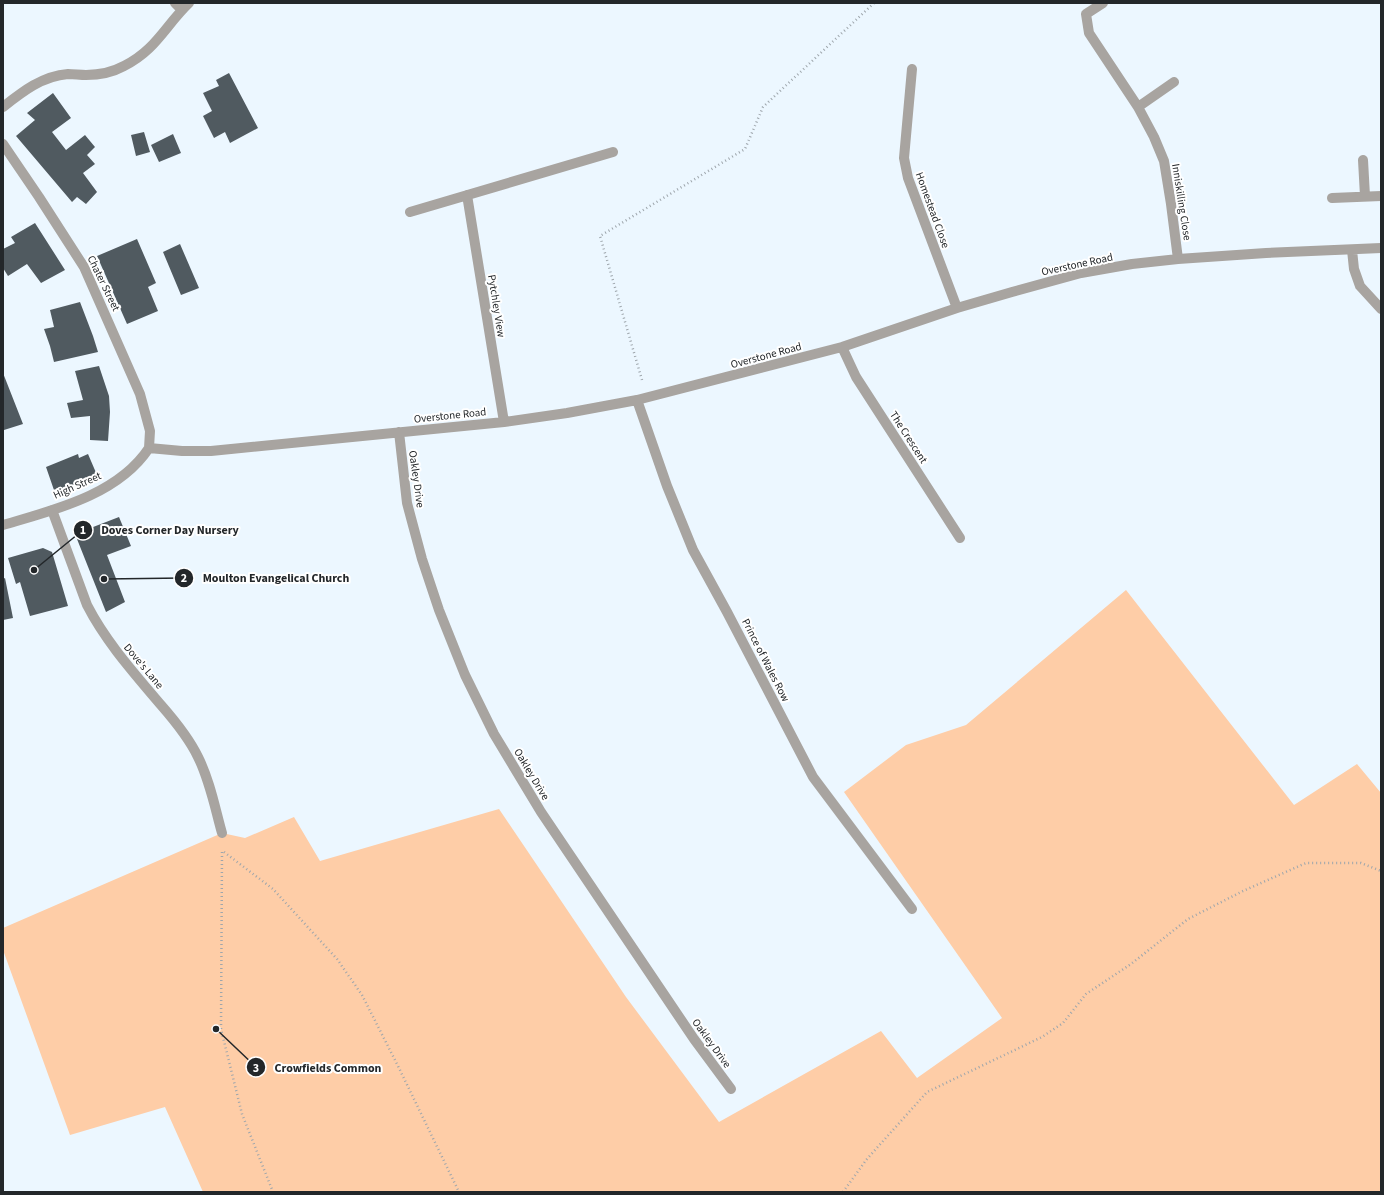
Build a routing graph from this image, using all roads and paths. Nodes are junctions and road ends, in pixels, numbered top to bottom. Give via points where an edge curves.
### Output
1 (189, 3) edge
2 (874, 3) edge
3 (1103, 3) edge
4 (178, 7) edge
5 (912, 69) dead end
6 (1174, 82) dead end
7 (3, 107) edge
8 (1138, 107) junction
9 (3, 144) edge
10 (613, 152) dead end
11 (1363, 160) dead end
12 (467, 195) junction
13 (1365, 196) junction
14 (1381, 196) edge
15 (1332, 198) dead end
16 (410, 212) dead end
17 (1381, 248) edge
18 (1352, 250) junction
19 (1178, 259) junction
20 (957, 308) junction
21 (1381, 309) edge
22 (842, 347) junction
23 (642, 399) junction
24 (504, 422) junction
25 (399, 432) junction
26 (149, 448) junction
27 (52, 510) junction
28 (3, 525) edge
29 (960, 538) dead end
30 (222, 833) dead end
31 (1381, 871) edge
32 (912, 909) dead end
33 (731, 1089) dead end
34 (273, 1192) edge
35 (459, 1192) edge
36 (843, 1192) edge

1 - 4 street
2 - 23 path via 763,107 745,149 600,236
3 - 8 street, Inniskilling Close via 1086,14 1089,32
4 - 7 street via 157,42 140,58 105,73 50,77 30,87
5 - 20 street, Homestead Close via 904,158 908,178
6 - 8 street
8 - 19 street, Inniskilling Close via 1164,161
9 - 26 street, Chater Street via 84,267 140,394 150,431
10 - 12 street
11 - 13 street
12 - 16 street
12 - 24 street, Pytchley View
13 - 14 street
13 - 15 street
17 - 18 street, Overstone Road
18 - 19 street, Overstone Road
18 - 21 street via 1354,269 1360,286
19 - 20 street, Overstone Road via 1081,273
20 - 22 street, Overstone Road
22 - 23 street, Overstone Road
22 - 29 street, The Crescent via 856,377
23 - 24 street, Overstone Road
23 - 32 street, Prince of Wales Row via 667,486 694,550 813,777
24 - 25 street, Overstone Road
25 - 26 street, Overstone Road via 211,451
25 - 33 street, Oakley Drive via 408,503 422,559 465,675 494,734 546,818 694,1039
26 - 27 street, High Street via 141,460 114,481 88,496
27 - 28 street, High Street
27 - 30 street, Dove's Lane via 92,616 111,645 180,728 198,757
31 - 36 path via 1361,863 1306,863 1188,918 1131,964 1086,994 1063,1023 1042,1037 928,1092 867,1159
34 - 35 path via 242,1114 221,1029 222,850 273,889 337,959 350,977 398,1064

